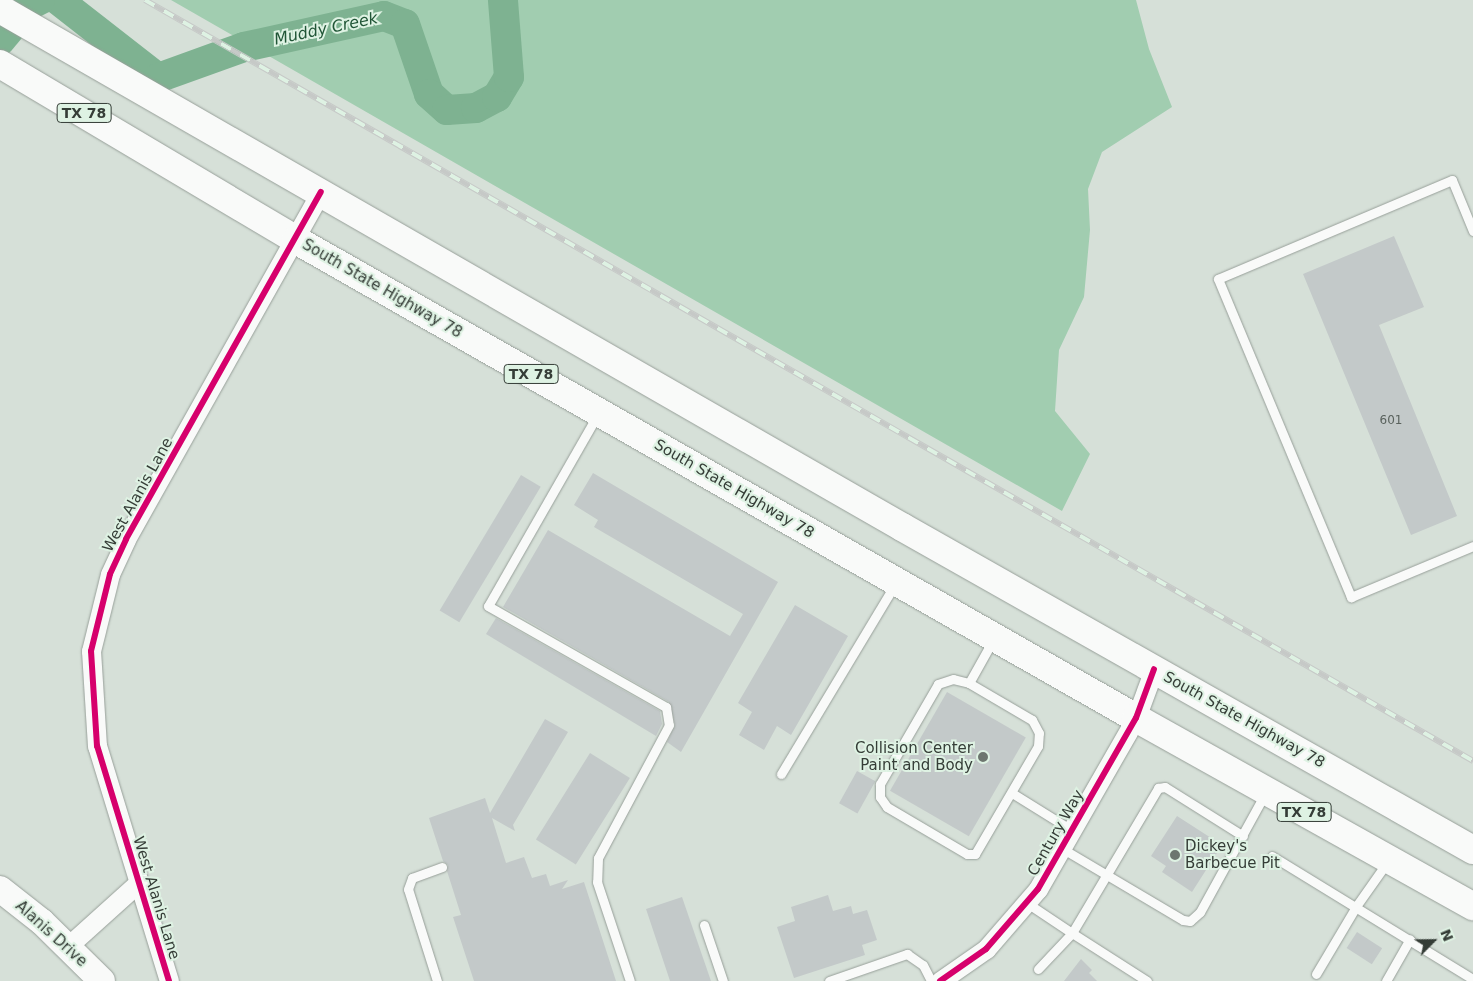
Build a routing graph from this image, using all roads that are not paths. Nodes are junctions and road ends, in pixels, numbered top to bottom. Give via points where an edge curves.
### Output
1 (0, 9) edge
2 (0, 64) edge
3 (321, 192) junction
4 (1473, 231) edge
5 (296, 240) junction
6 (599, 412) junction
7 (1473, 546) edge
8 (896, 582) junction
9 (995, 638) junction
10 (1154, 669) junction
11 (969, 683) junction
12 (1136, 718) junction
13 (781, 774) dead end
14 (1267, 791) junction
15 (1012, 793) junction
16 (1073, 830) junction
17 (1242, 836) junction
18 (1063, 849) junction
19 (1473, 850) edge
20 (1272, 856) dead end
21 (1389, 859) junction
22 (442, 867) dead end
23 (1105, 875) junction
24 (138, 883) junction
25 (0, 889) edge
26 (1028, 903) junction
27 (1357, 905) junction
28 (1473, 906) edge
29 (704, 925) dead end
30 (1072, 933) junction
31 (1410, 939) junction
32 (67, 947) junction
33 (1038, 969) dead end
34 (1316, 974) dead end
35 (1473, 980) edge
36 (102, 981) edge
37 (168, 981) edge
38 (437, 981) edge
39 (630, 981) edge
40 (723, 981) edge
41 (829, 981) edge
42 (931, 981) edge
43 (940, 981) edge
44 (1147, 981) edge
45 (1386, 981) edge

1 - 3 main road, South State Highway 78
2 - 5 main road, South State Highway 78 / TX 78
3 - 5 street, West Alanis Lane
3 - 10 main road, South State Highway 78
4 - 7 lane via 1452,180 1218,279 1351,597
5 - 6 main road, South State Highway 78 / TX 78
5 - 24 street, West Alanis Lane via 126,539 100,606 91,651 97,746
6 - 8 main road, South State Highway 78 / TX 78
6 - 39 lane via 488,606 666,707 669,725 598,858 597,882
8 - 9 main road, South State Highway 78 / TX 78
8 - 13 lane
9 - 11 lane
9 - 12 main road, South State Highway 78 / TX 78
10 - 12 street, Century Way
10 - 19 main road, South State Highway 78
11 - 15 lane via 1032,720 1039,733 1038,746
11 - 15 lane via 953,680 938,684 880,784 880,797 887,807 967,854 975,854
12 - 14 main road, South State Highway 78 / TX 78
12 - 16 street, Century Way
14 - 17 lane
14 - 21 main road, South State Highway 78 / TX 78
15 - 16 lane
16 - 18 street, Century Way
17 - 23 lane via 1200,912 1190,921
17 - 23 lane via 1165,787 1158,788
18 - 23 lane
18 - 26 street, Century Way
20 - 27 lane
21 - 27 lane
21 - 28 main road, South State Highway 78 / TX 78
22 - 38 lane via 412,878 408,889
23 - 30 lane
24 - 32 street, West Alanis Lane
24 - 37 street, West Alanis Lane
25 - 32 main road, Alanis Drive
26 - 30 lane
26 - 43 street, Century Way via 986,949
27 - 31 lane
27 - 34 lane
29 - 40 lane
30 - 33 lane
30 - 44 lane
31 - 35 lane
31 - 45 lane
32 - 36 main road, Alanis Drive
41 - 42 lane via 907,954 922,965

